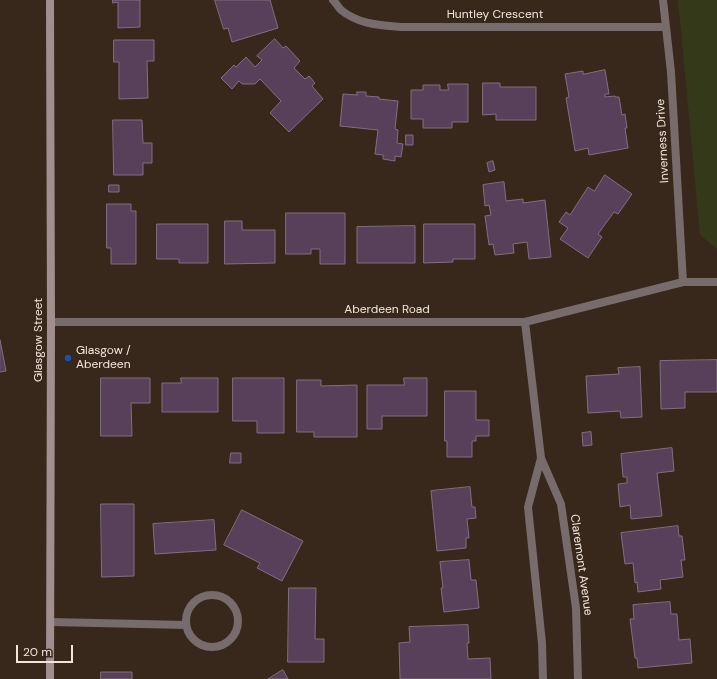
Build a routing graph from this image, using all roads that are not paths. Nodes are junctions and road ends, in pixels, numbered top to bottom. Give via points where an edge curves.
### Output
1 (50, 0) edge
2 (333, 0) edge
3 (663, 0) edge
4 (666, 27) junction
5 (683, 282) junction
6 (717, 282) edge
7 (51, 322) junction
8 (525, 322) junction
9 (541, 458) junction
10 (51, 622) junction
11 (186, 625) junction
12 (50, 679) edge
13 (543, 679) edge
14 (578, 679) edge

1 - 7 street, Glasgow Street
2 - 4 street, Huntley Crescent via 340,10 355,19 400,27
3 - 4 street, Inverness Drive
4 - 5 street, Inverness Drive
5 - 6 street, Aberdeen Road
5 - 8 street, Aberdeen Road
7 - 8 street, Aberdeen Road
7 - 10 street, Glasgow Street
8 - 9 street, Claremont Avenue
9 - 13 street, Claremont Avenue via 528,507 542,643
9 - 14 street, Claremont Avenue via 561,504 576,608
10 - 11 street
10 - 12 street, Glasgow Street
11 - 11 street via 192,638 199,644 207,647 223,646 234,636 238,616 232,603 220,596 203,596 193,603 188,611

